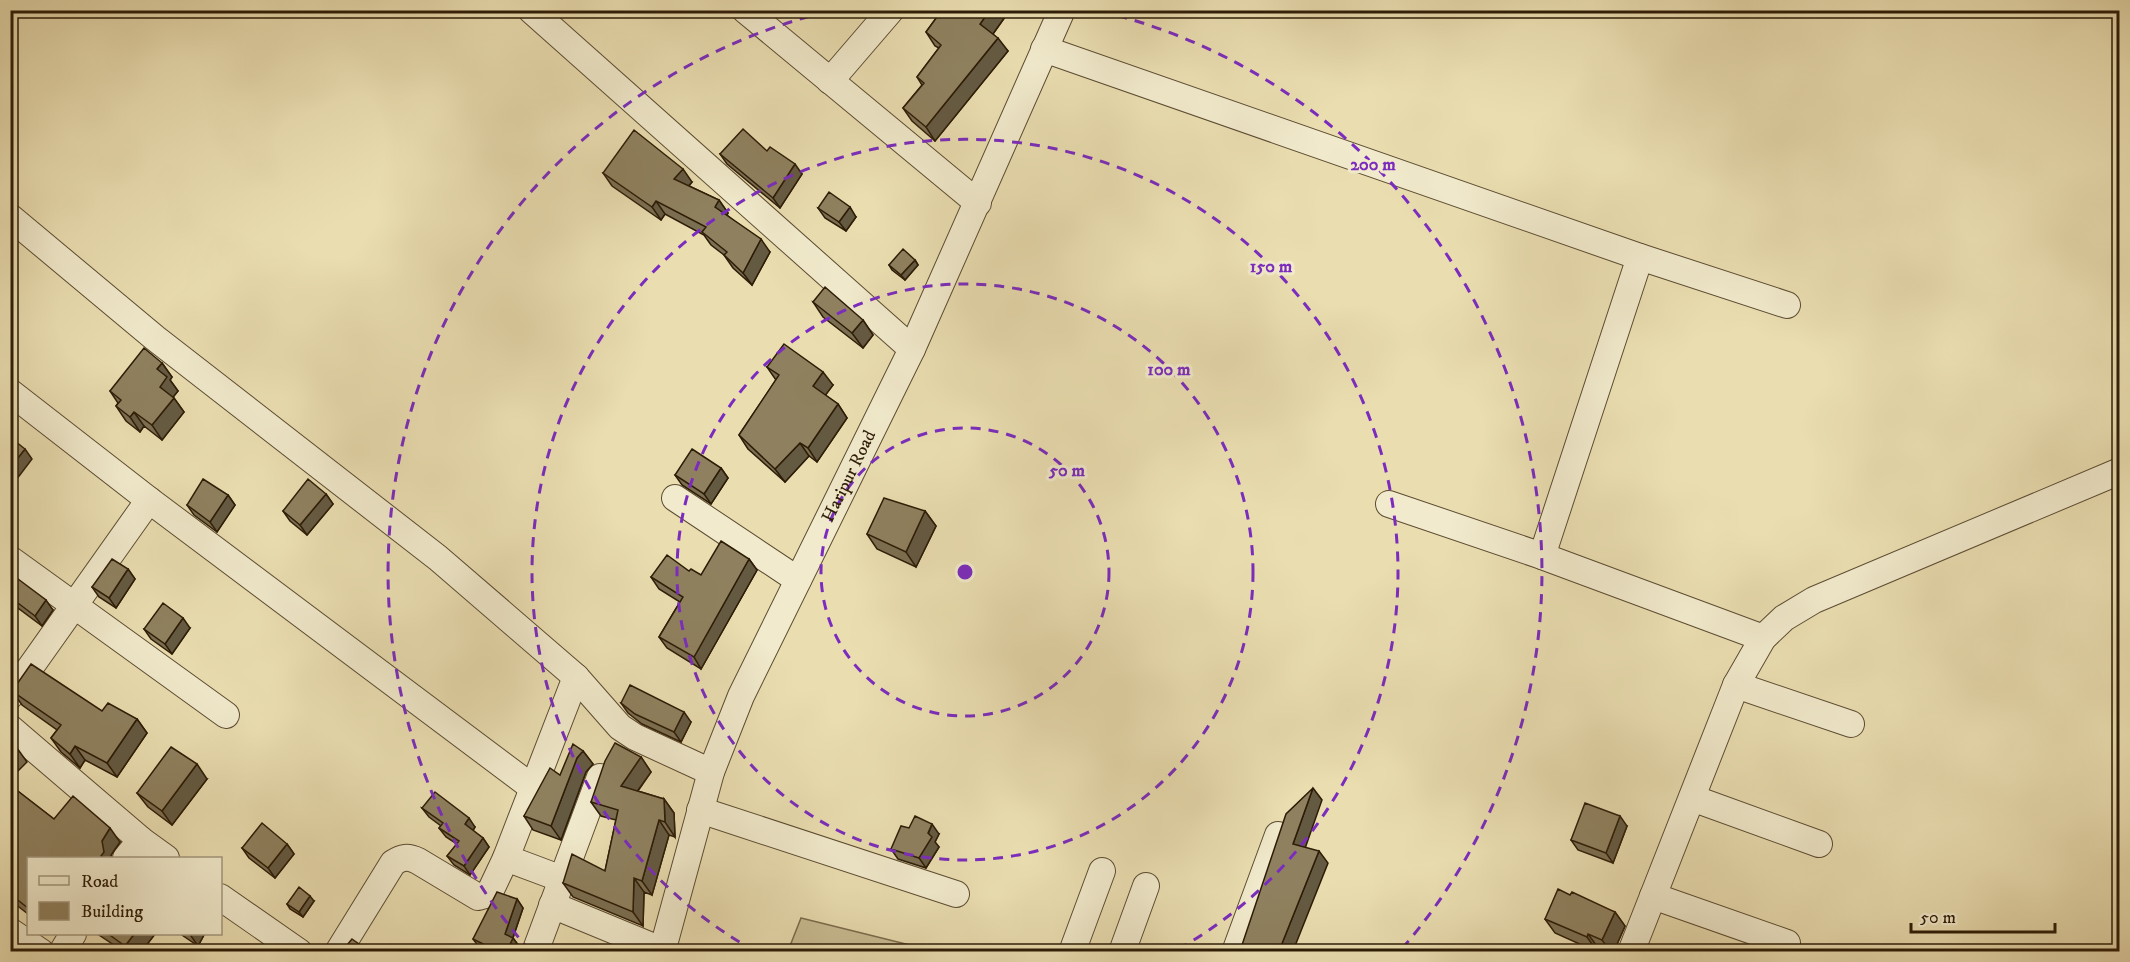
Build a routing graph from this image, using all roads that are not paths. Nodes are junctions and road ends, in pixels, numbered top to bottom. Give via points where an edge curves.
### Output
1 (531, 10) edge
2 (745, 10) edge
3 (891, 10) edge
4 (1062, 10) edge
5 (1044, 49) junction
6 (830, 81) junction
7 (978, 203) junction
8 (10, 218) edge
9 (1640, 257) junction
10 (1787, 305) dead end
11 (912, 349) junction
12 (10, 392) edge
13 (2120, 471) edge
14 (675, 498) dead end
15 (149, 500) junction
16 (1389, 504) dead end
17 (1542, 556) junction
18 (10, 559) edge
19 (798, 580) junction
20 (75, 604) junction
21 (1763, 638) junction
22 (576, 677) junction
23 (1736, 685) junction
24 (10, 696) edge
25 (226, 716) dead end
26 (1851, 723) dead end
27 (10, 728) edge
28 (711, 772) junction
29 (600, 777) edge
30 (533, 788) junction
31 (1692, 798) junction
32 (700, 810) junction
33 (1278, 835) edge
34 (1819, 844) dead end
35 (134, 849) edge
36 (162, 857) edge
37 (506, 858) junction
38 (1102, 871) dead end
39 (562, 879) junction
40 (1146, 886) dead end
41 (956, 894) dead end
42 (1653, 896) junction
43 (222, 898) edge
44 (552, 905) junction
45 (10, 931) edge
46 (72, 935) edge
47 (1787, 943) dead end
48 (40, 951) edge
49 (62, 951) edge
50 (299, 951) edge
51 (338, 951) edge
52 (535, 951) edge
53 (663, 951) edge
54 (1072, 951) edge
55 (1122, 951) edge
56 (1235, 951) edge
57 (1631, 951) edge

1 - 11 street
2 - 6 street
3 - 6 street
4 - 5 street, Haripur Road
5 - 7 street, Haripur Road
5 - 9 street
6 - 7 street
7 - 11 street, Haripur Road
8 - 22 street via 156,338 438,558
9 - 10 street
9 - 17 street
11 - 19 street, Haripur Road
12 - 15 street
13 - 21 street via 1814,600 1784,618
14 - 19 street
15 - 20 street
15 - 30 street
16 - 17 street
17 - 21 street
18 - 20 street
19 - 28 street, Haripur Road via 741,696
20 - 24 street
20 - 25 street
21 - 23 street
22 - 28 street via 620,727
22 - 30 street
23 - 26 street
23 - 31 street
27 - 35 street
28 - 32 street, Haripur Road
29 - 39 street
30 - 37 street
31 - 34 street
31 - 42 street
32 - 41 street
32 - 53 street, Haripur Road
33 - 56 street
35 - 36 street
37 - 39 street
37 - 51 street via 489,894 482,898 410,857 401,858 393,863
38 - 54 street
39 - 44 street
40 - 55 street
42 - 47 street
42 - 57 street
43 - 50 street
44 - 52 street
44 - 53 street
45 - 48 street
46 - 49 street

